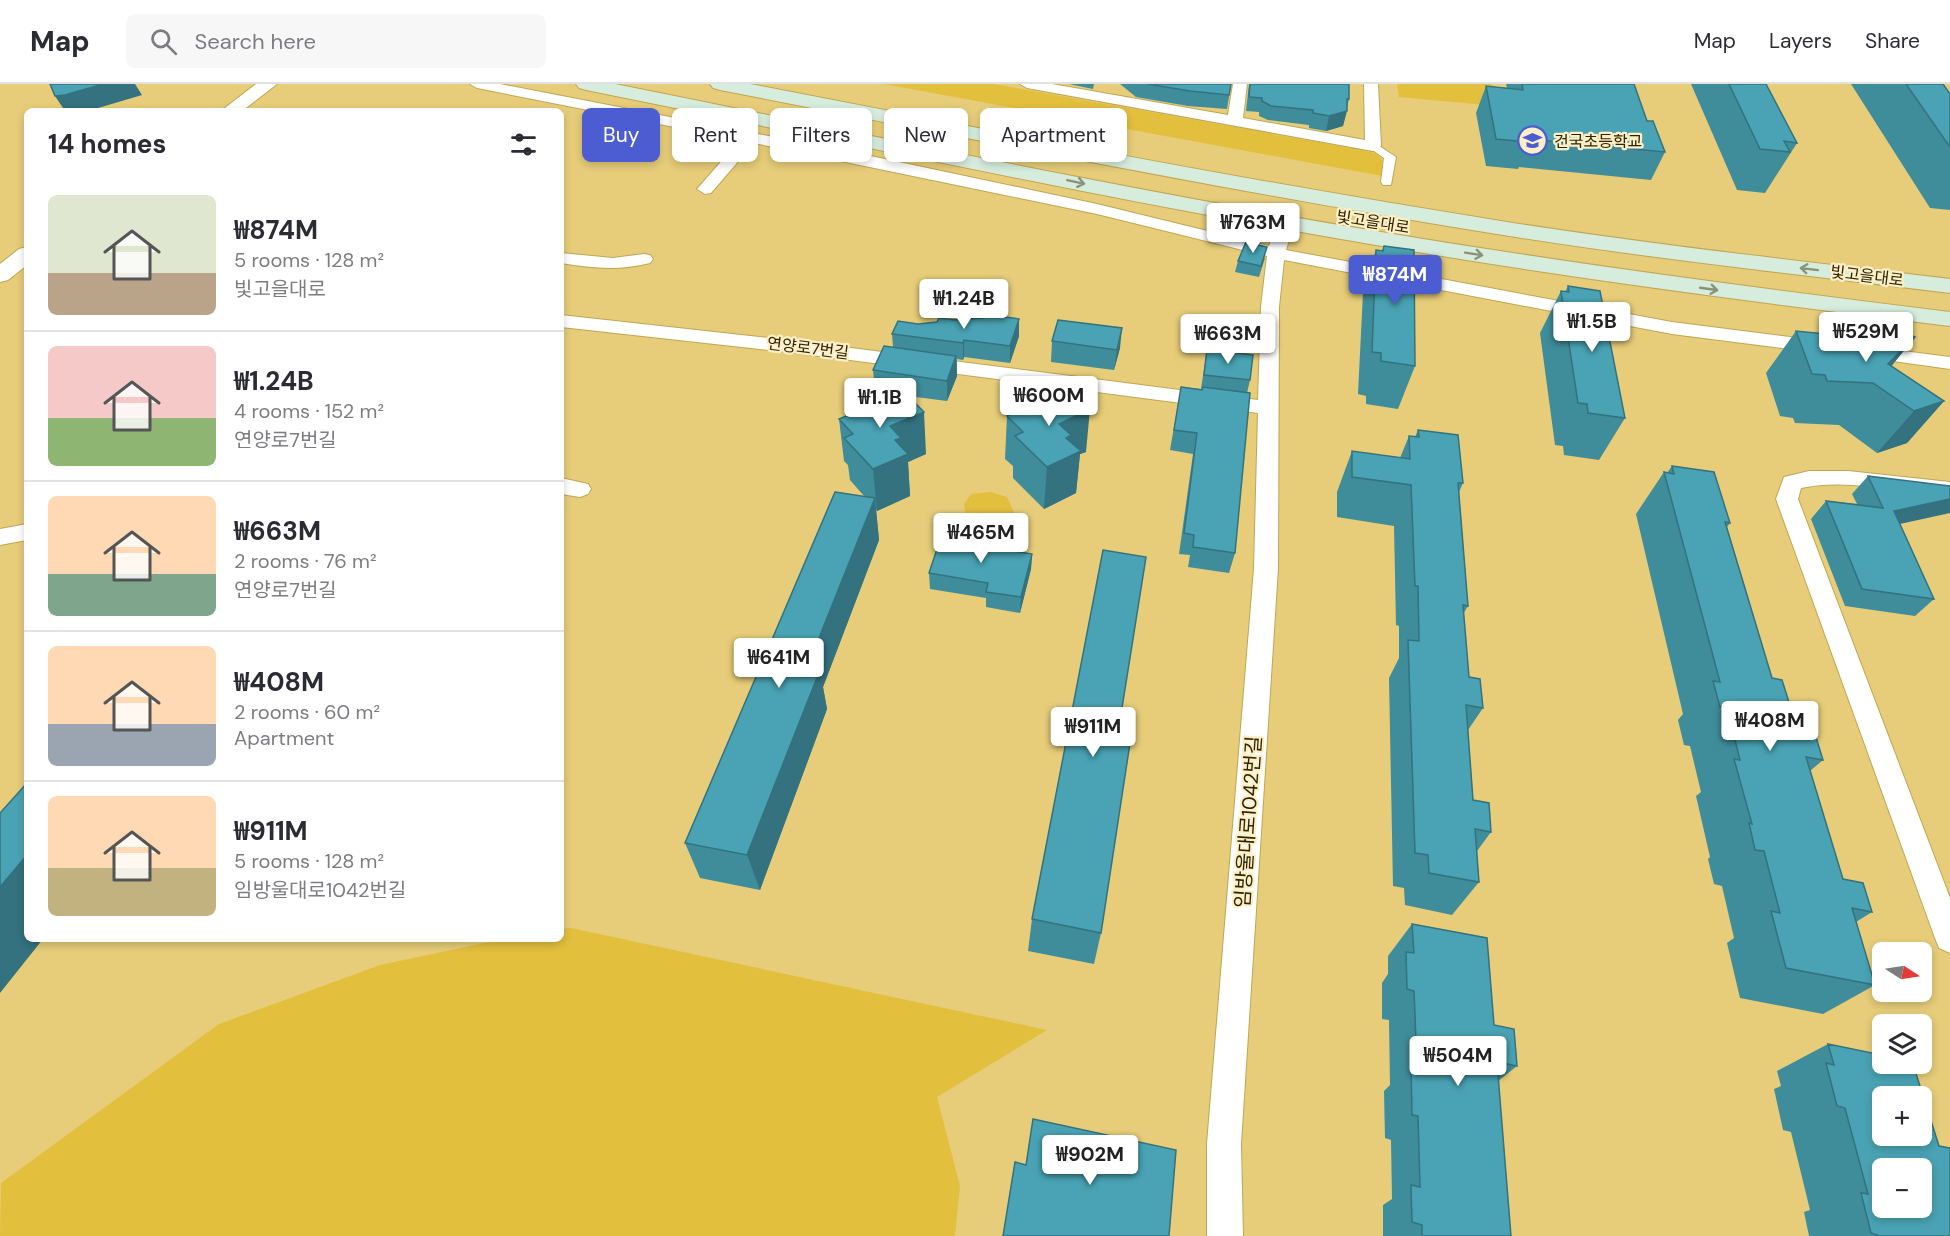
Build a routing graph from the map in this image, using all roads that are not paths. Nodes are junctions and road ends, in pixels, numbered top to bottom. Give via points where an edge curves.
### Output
1 (268, 84) edge
2 (477, 84) edge
3 (586, 84) edge
4 (660, 84) edge
5 (720, 84) edge
6 (789, 84) edge
7 (1027, 84) edge
8 (1116, 84) edge
9 (1240, 84) edge
10 (1371, 84) edge
11 (1112, 100) junction
12 (234, 108) edge
13 (672, 121) edge
14 (1235, 122) junction
15 (758, 137) edge
16 (1373, 146) junction
17 (729, 162) edge
18 (1386, 182) dead end
19 (705, 189) dead end
20 (1285, 222) junction
21 (1276, 253) junction
22 (564, 258) edge
23 (24, 259) edge
24 (644, 259) dead end
25 (1950, 271) edge
26 (0, 275) edge
27 (1950, 286) edge
28 (1948, 315) edge
29 (564, 321) edge
30 (1950, 363) edge
31 (1269, 408) junction
32 (1950, 490) edge
33 (24, 533) edge
34 (0, 537) edge
35 (1950, 938) edge
36 (1225, 1236) edge

1 - 12 street
2 - 13 street
3 -> 20 main road
4 - 28 main road, 빛고을대로 via 1331,215
27 -> 5 main road, 빛고을대로 via 1511,230 1141,166
6 - 25 main road via 1386,194 1655,235
7 - 11 street
8 - 11 street
9 - 14 street
10 - 16 street
11 - 14 street
14 - 16 street
15 - 21 street via 1097,209
16 - 18 street via 1390,157
17 - 19 street
20 - 21 street, 임방울대로1042번길
20 -> 28 main road via 1748,295
21 - 30 street via 1672,328
21 - 31 street, 임방울대로1042번길 via 1270,308
22 - 24 street via 614,265
23 - 26 street
29 - 31 street, 연양로7번길 via 828,350
31 - 36 street, 임방울대로1042번길 via 1266,568 1224,1144
32 - 35 street via 1809,479 1792,482 1787,499
33 - 34 street

